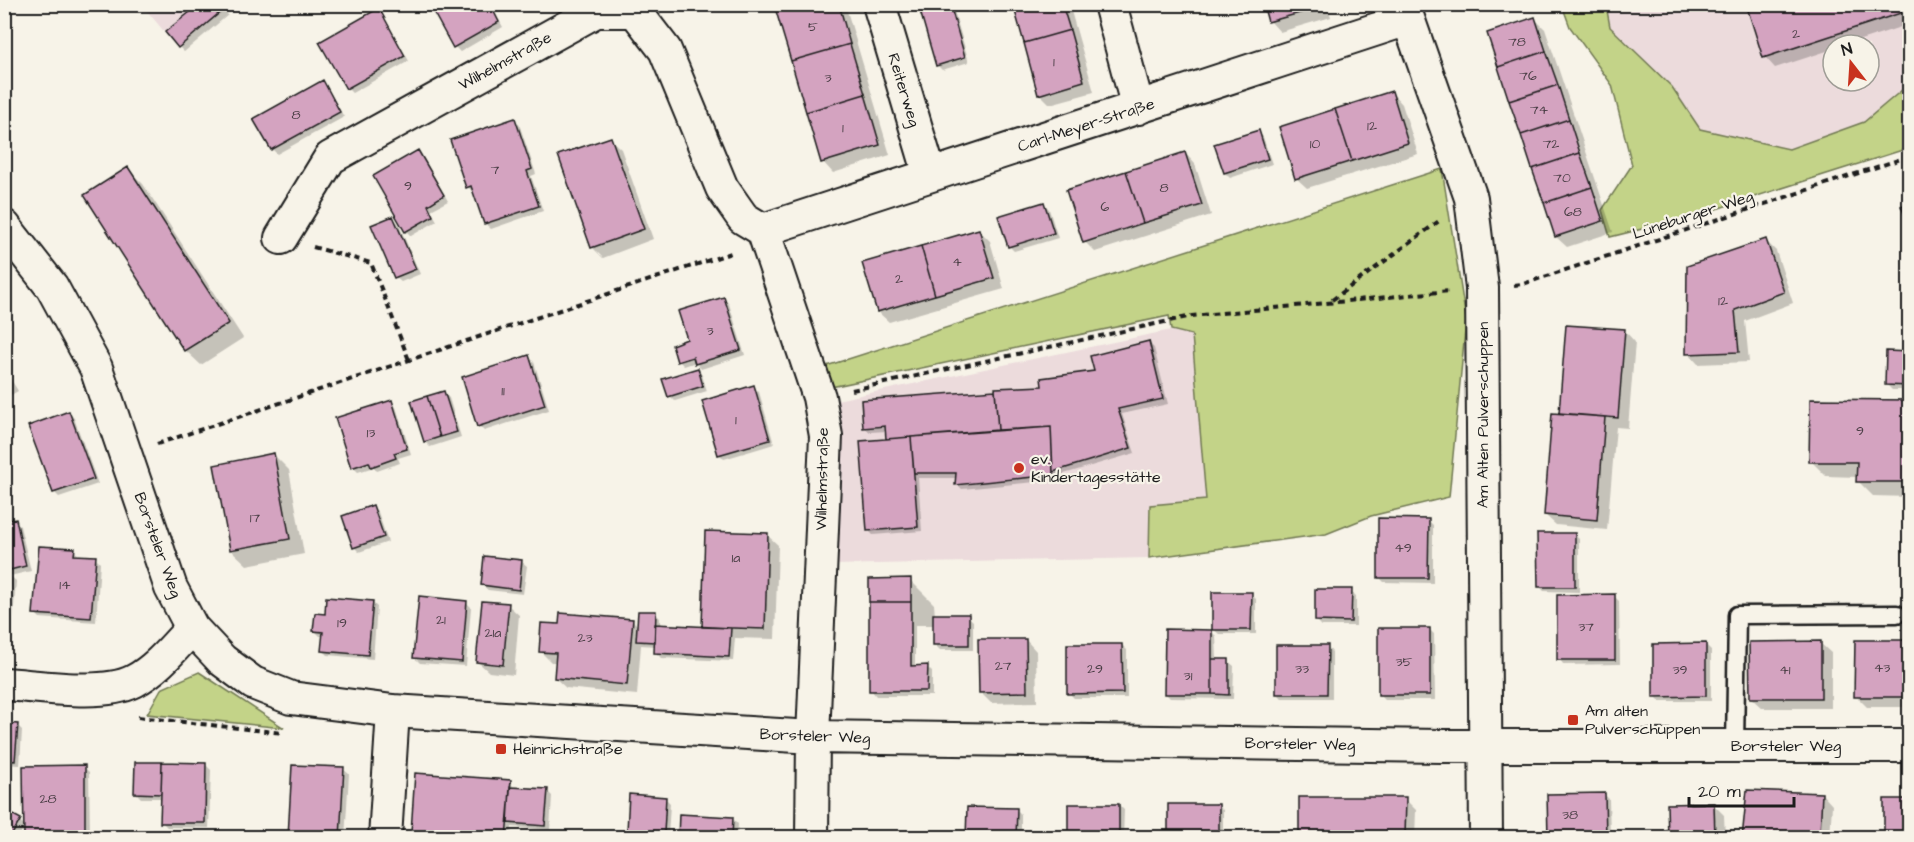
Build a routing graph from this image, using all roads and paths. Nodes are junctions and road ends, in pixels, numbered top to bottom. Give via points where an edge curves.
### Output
1 (879, 4) edge
2 (1110, 4) edge
3 (1406, 12) edge
4 (1138, 108) junction
5 (1910, 156) edge
6 (930, 176) junction
7 (1471, 198) junction
8 (4, 226) edge
9 (763, 230) junction
10 (281, 238) joint
11 (1482, 288) junction
12 (1332, 301) junction
13 (410, 360) junction
14 (819, 397) junction
15 (157, 444) dead end
16 (1897, 614) dead end
17 (192, 628) junction
18 (4, 684) edge
19 (393, 711) junction
20 (127, 716) dead end
21 (287, 734) dead end
22 (813, 737) junction
23 (1486, 746) junction
24 (1735, 746) junction
25 (1910, 746) edge
26 (385, 837) edge
27 (812, 837) edge
28 (1486, 837) edge

1 - 6 street, Reiterweg
2 - 4 street
3 - 4 street, Carl-Meyer-Straße
3 - 7 street, Am Alten Pulverschuppen
4 - 6 street, Carl-Meyer-Straße
5 - 11 path, Lüneburger Weg via 1523,284
6 - 9 street, Carl-Meyer-Straße
7 - 11 street, Am Alten Pulverschuppen
7 - 12 path
8 - 17 street, Borsteler Weg via 52,287 96,368 171,588
9 - 10 street, Wilhelmstraße via 743,218 722,188 665,50 635,10 596,11 330,158
9 - 13 path via 732,254
9 - 14 street, Wilhelmstraße
10 - 13 path via 371,263
11 - 12 path, Lüneburger Weg
11 - 23 street, Am Alten Pulverschuppen
12 - 14 path, Lüneburger Weg via 1192,316
13 - 15 path
14 - 22 street, Wilhelmstraße via 826,436
16 - 24 lane via 1737,615
17 - 18 street via 156,666 133,682 107,689
17 - 19 street, Borsteler Weg via 222,660 253,683 291,698
19 - 22 street, Borsteler Weg
19 - 26 street
20 - 21 path
22 - 23 street, Borsteler Weg
22 - 27 street, Wilhelmstraße
23 - 24 street, Borsteler Weg
23 - 28 street, Am Alten Pulverschuppen
24 - 25 street, Borsteler Weg

